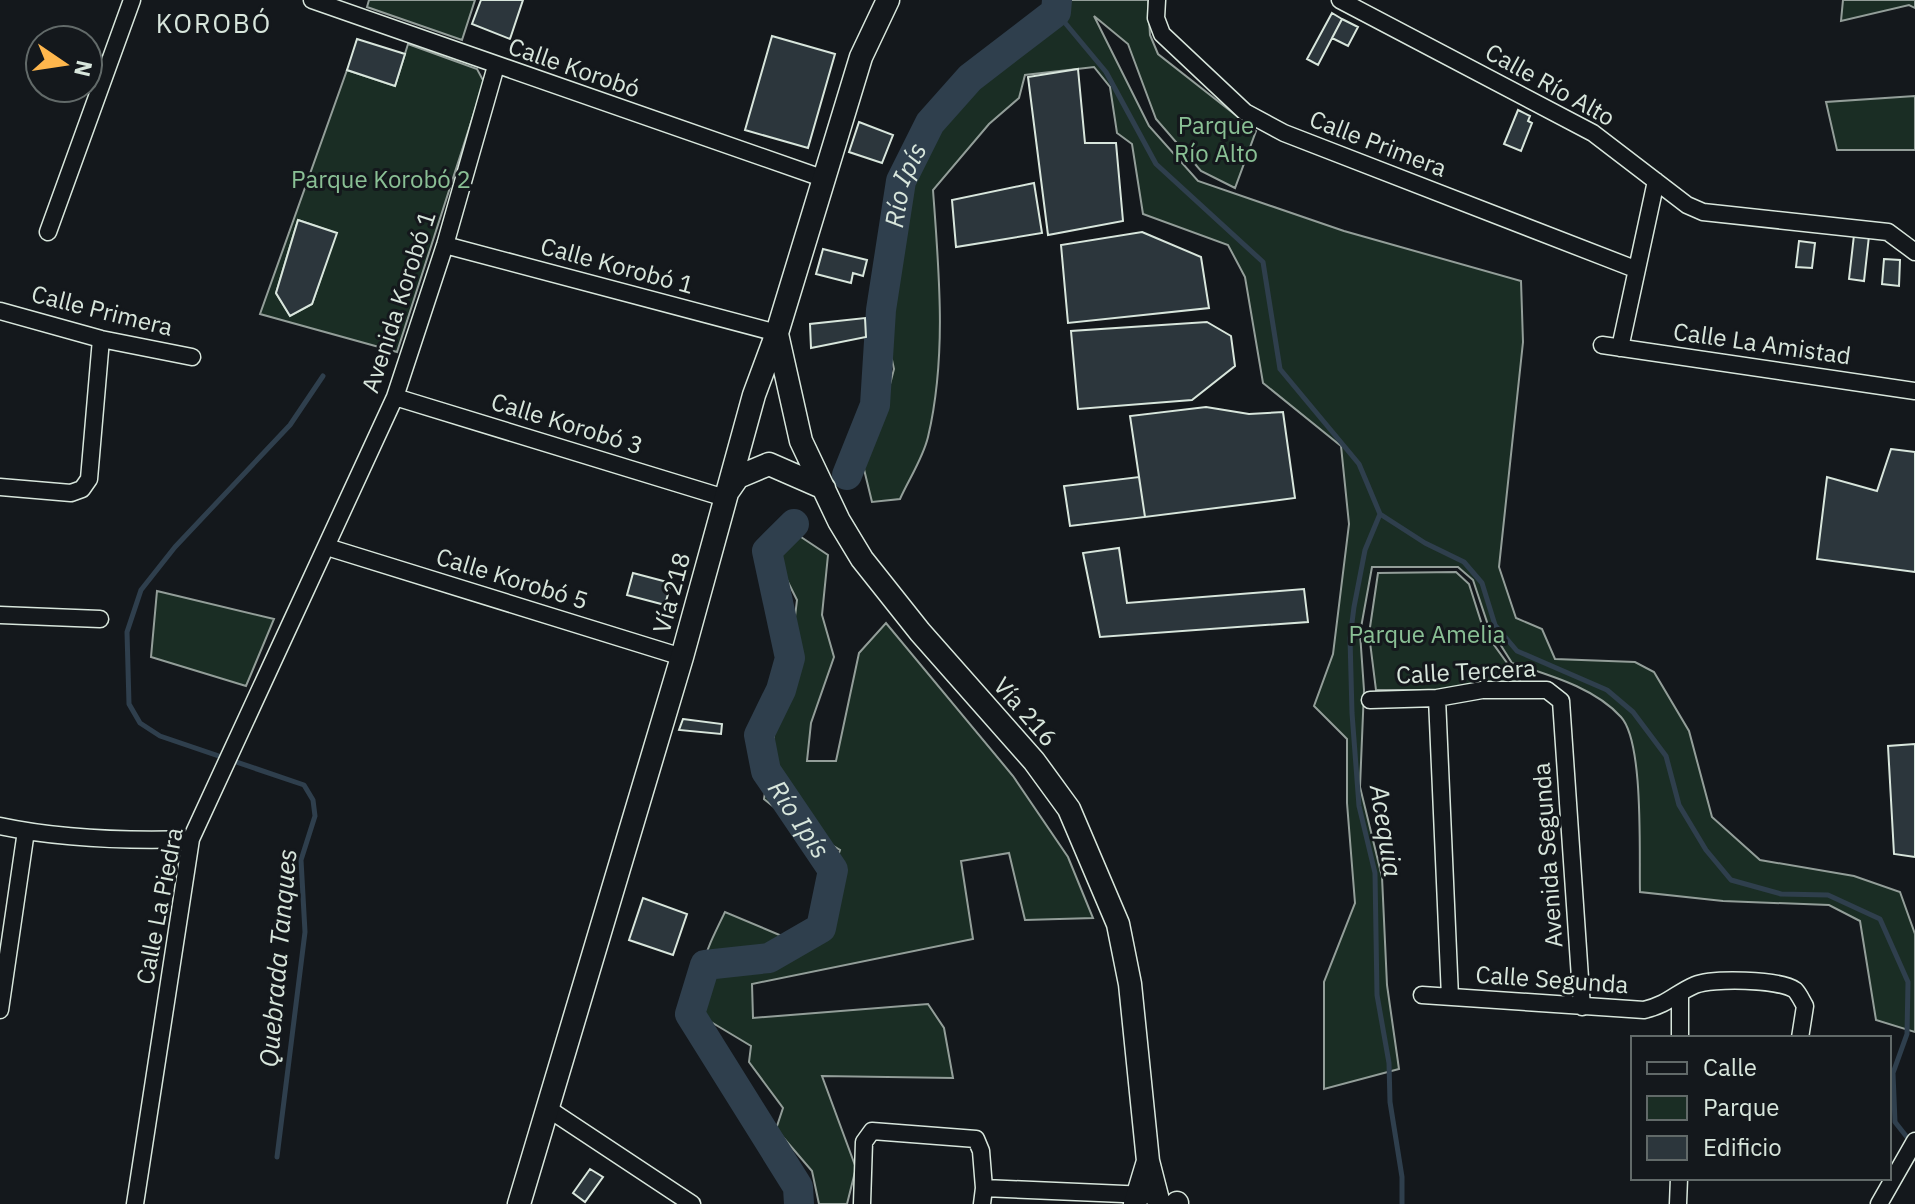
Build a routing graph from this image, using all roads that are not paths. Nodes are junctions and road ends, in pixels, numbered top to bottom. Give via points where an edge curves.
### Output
1 (132, 0) edge
2 (312, 0) edge
3 (888, 0) edge
4 (1157, 0) edge
5 (1340, 0) edge
6 (496, 66) junction
7 (822, 178) junction
8 (1656, 181) junction
9 (48, 232) dead end
10 (445, 245) junction
11 (1915, 252) edge
12 (1635, 269) junction
13 (0, 311) edge
14 (777, 333) junction
15 (101, 339) junction
16 (1602, 345) dead end
17 (1620, 348) junction
18 (192, 357) dead end
19 (1915, 391) edge
20 (395, 397) junction
21 (0, 487) edge
22 (824, 488) junction
23 (725, 498) junction
24 (327, 547) junction
25 (0, 615) edge
26 (100, 619) dead end
27 (682, 657) junction
28 (1437, 698) junction
29 (1370, 700) dead end
30 (1561, 701) joint
31 (0, 826) edge
32 (26, 831) junction
33 (191, 839) junction
34 (1422, 995) dead end
35 (1450, 997) junction
36 (1680, 997) junction
37 (1582, 1007) junction
38 (0, 1010) edge
39 (1680, 1036) edge
40 (1800, 1036) edge
41 (550, 1110) junction
42 (1915, 1141) edge
43 (1148, 1161) junction
44 (1679, 1180) edge
45 (983, 1196) edge
46 (1135, 1199) edge
47 (1170, 1202) edge
48 (135, 1204) edge
49 (519, 1204) edge
50 (692, 1204) edge
51 (862, 1204) edge
52 (1678, 1204) edge
53 (1879, 1204) edge

1 - 9 street
2 - 6 street, Calle Korobó
3 - 7 main road, Vía 218 via 861,57
4 - 12 street, Calle Primera via 1162,34 1245,112 1326,151
5 - 8 street, Calle Río Alto via 1593,133
6 - 7 street, Calle Korobó
6 - 10 street, Avenida Korobó 1
7 - 14 main road, Vía 218
8 - 11 street, Calle Río Alto via 1703,212 1888,232
8 - 12 street
10 - 14 street, Calle Korobó 1
10 - 20 street, Avenida Korobó 1
12 - 17 street
13 - 15 street, Calle Primera
14 - 22 main road, Vía 216 via 801,441
14 - 23 main road, Vía 218
15 - 18 street, Calle Primera
15 - 21 street via 89,479 71,493
16 - 17 street, Calle La Amistad
17 - 19 street, Calle La Amistad
20 - 23 street, Calle Korobó 3
20 - 24 street, Avenida Korobó 1
22 - 23 main road via 769,464 738,477
22 - 43 main road, Vía 216 via 862,559 1069,809 1118,924 1130,984
23 - 27 main road, Vía 218
24 - 27 street, Calle Korobó 5
24 - 33 street, Calle La Piedra
25 - 26 street
27 - 41 main road, Vía 218
28 - 29 street, Calle Tercera
28 - 30 street, Calle Tercera via 1482,690 1547,690
28 - 35 street
30 - 37 street, Avenida Segunda
31 - 32 street
32 - 33 street
32 - 38 street
33 - 48 street, Calle La Piedra
34 - 35 street, Calle Segunda
35 - 37 street, Calle Segunda
36 - 37 street, Calle Segunda via 1644,1010
36 - 39 street
36 - 40 street, Calle Segunda via 1706,983 1777,983 1796,991 1805,1006
41 - 49 main road, Vía 218
41 - 50 street
42 - 53 street
43 - 46 main road, Vía 216
43 - 47 main road, Vía 216
44 - 52 street
45 - 46 street
45 - 51 street via 976,1139 872,1131 864,1142
46 - 47 street

